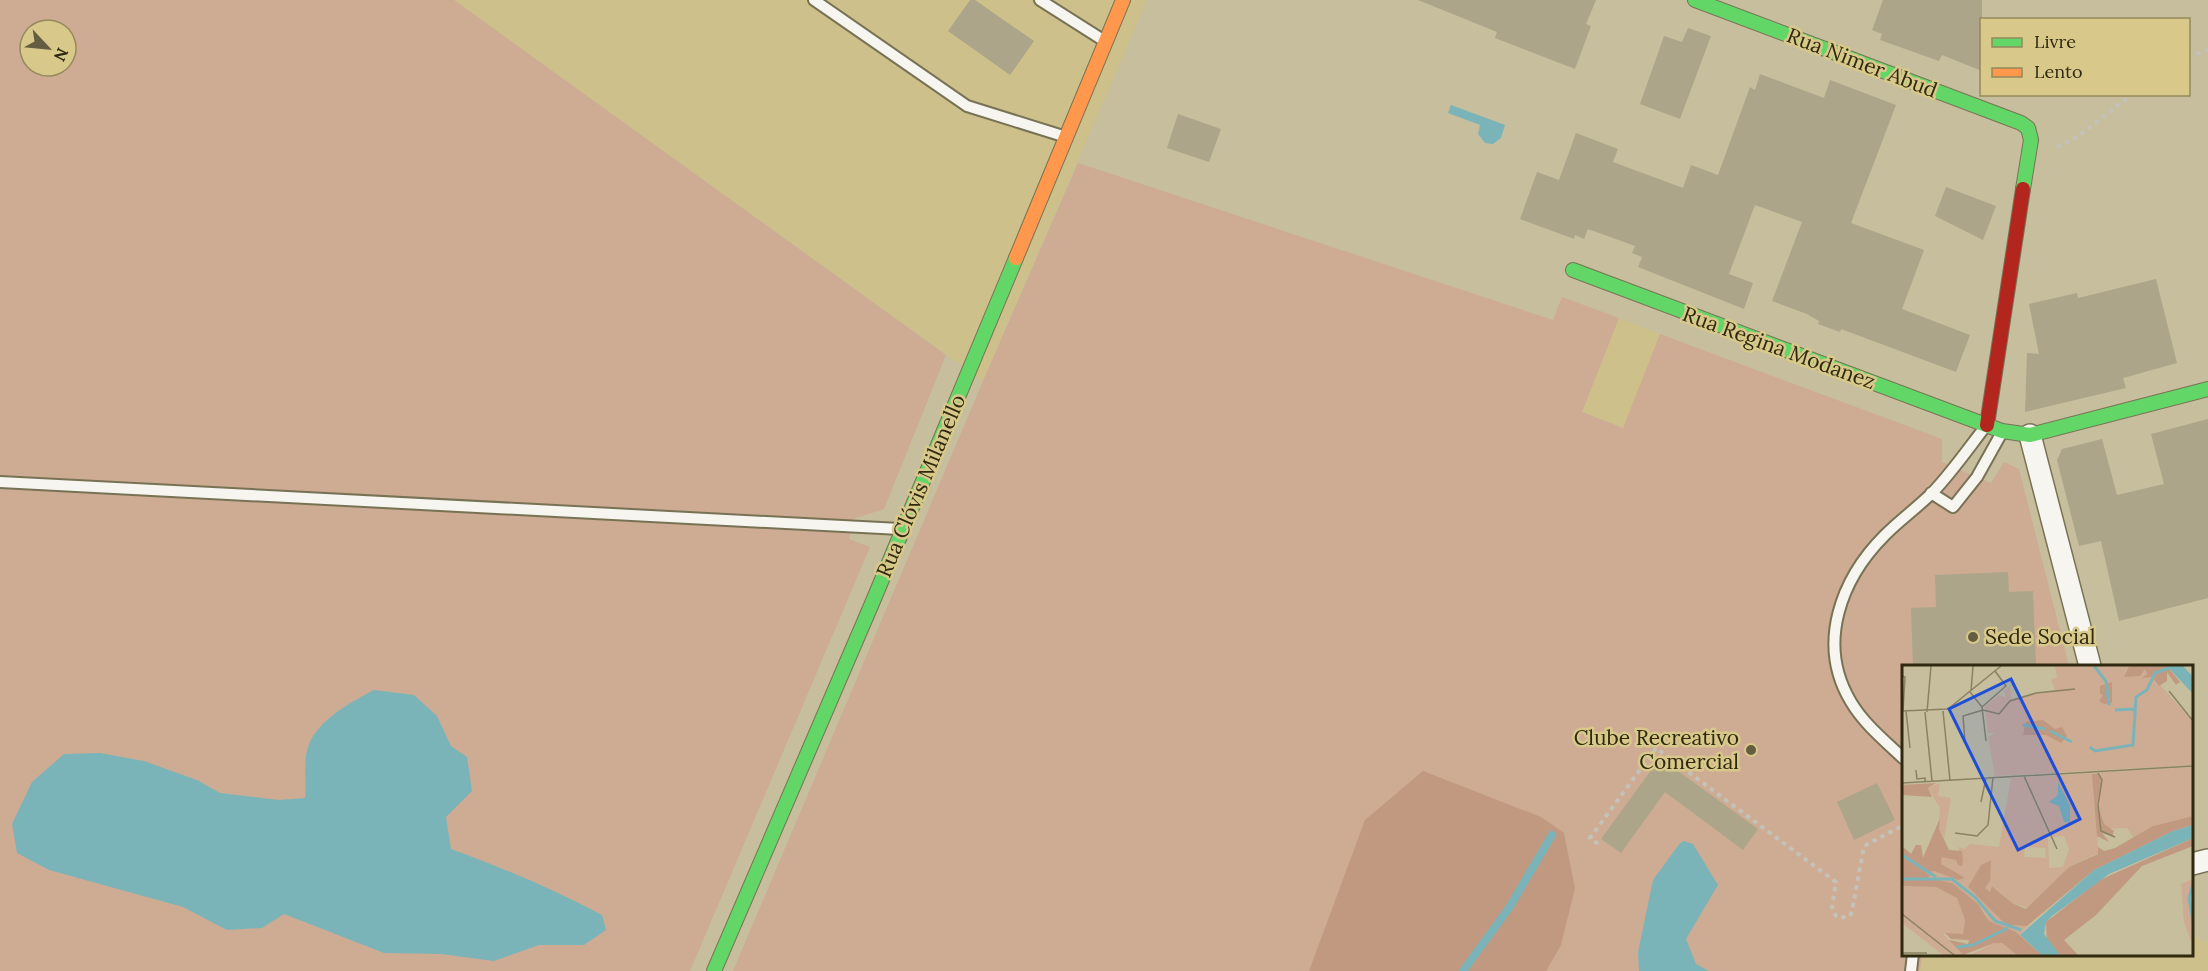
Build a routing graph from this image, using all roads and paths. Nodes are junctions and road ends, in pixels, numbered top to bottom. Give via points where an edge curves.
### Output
1 (814, 0) edge
2 (1040, 0) edge
3 (1123, 0) edge
4 (1695, 0) edge
5 (1106, 42) junction
6 (2208, 50) edge
7 (2190, 56) edge
8 (2130, 96) edge
9 (1066, 137) junction
10 (2029, 154) junction
11 (1573, 270) dead end
12 (2208, 388) edge
13 (1987, 424) junction
14 (2002, 431) junction
15 (2030, 435) junction
16 (0, 482) edge
17 (1931, 493) junction
18 (903, 529) junction
19 (2090, 665) edge
20 (1902, 757) edge
21 (1902, 826) edge
22 (1598, 844) dead end
23 (2208, 860) edge
24 (2193, 864) edge
25 (1913, 956) edge
26 (714, 971) edge
27 (1911, 971) edge

1 - 9 lane via 967,106
2 - 5 lane
3 - 5 street, Rua Clóvis Milanello
4 - 10 street, Rua Nimer Abud via 2021,123 2031,136
5 - 9 street, Rua Clóvis Milanello
6 - 7 path
8 - 10 path via 2077,138 2046,152
9 - 18 street, Rua Clóvis Milanello
10 - 13 street
11 - 13 street, Rua Regina Modanez
12 - 15 street
13 - 14 street, Rua Regina Modanez
13 - 17 lane
14 - 15 street, Rua Regina Modanez
14 - 17 lane via 1977,477 1953,507
15 - 19 street
16 - 18 lane
17 - 20 lane via 1884,536 1853,577 1840,600 1835,626 1841,679 1851,702
18 - 26 street, Rua Clóvis Milanello
21 - 22 path via 1864,846 1852,911 1850,916 1840,918 1832,907 1836,882 1656,748 1590,838
23 - 24 street
25 - 27 lane

